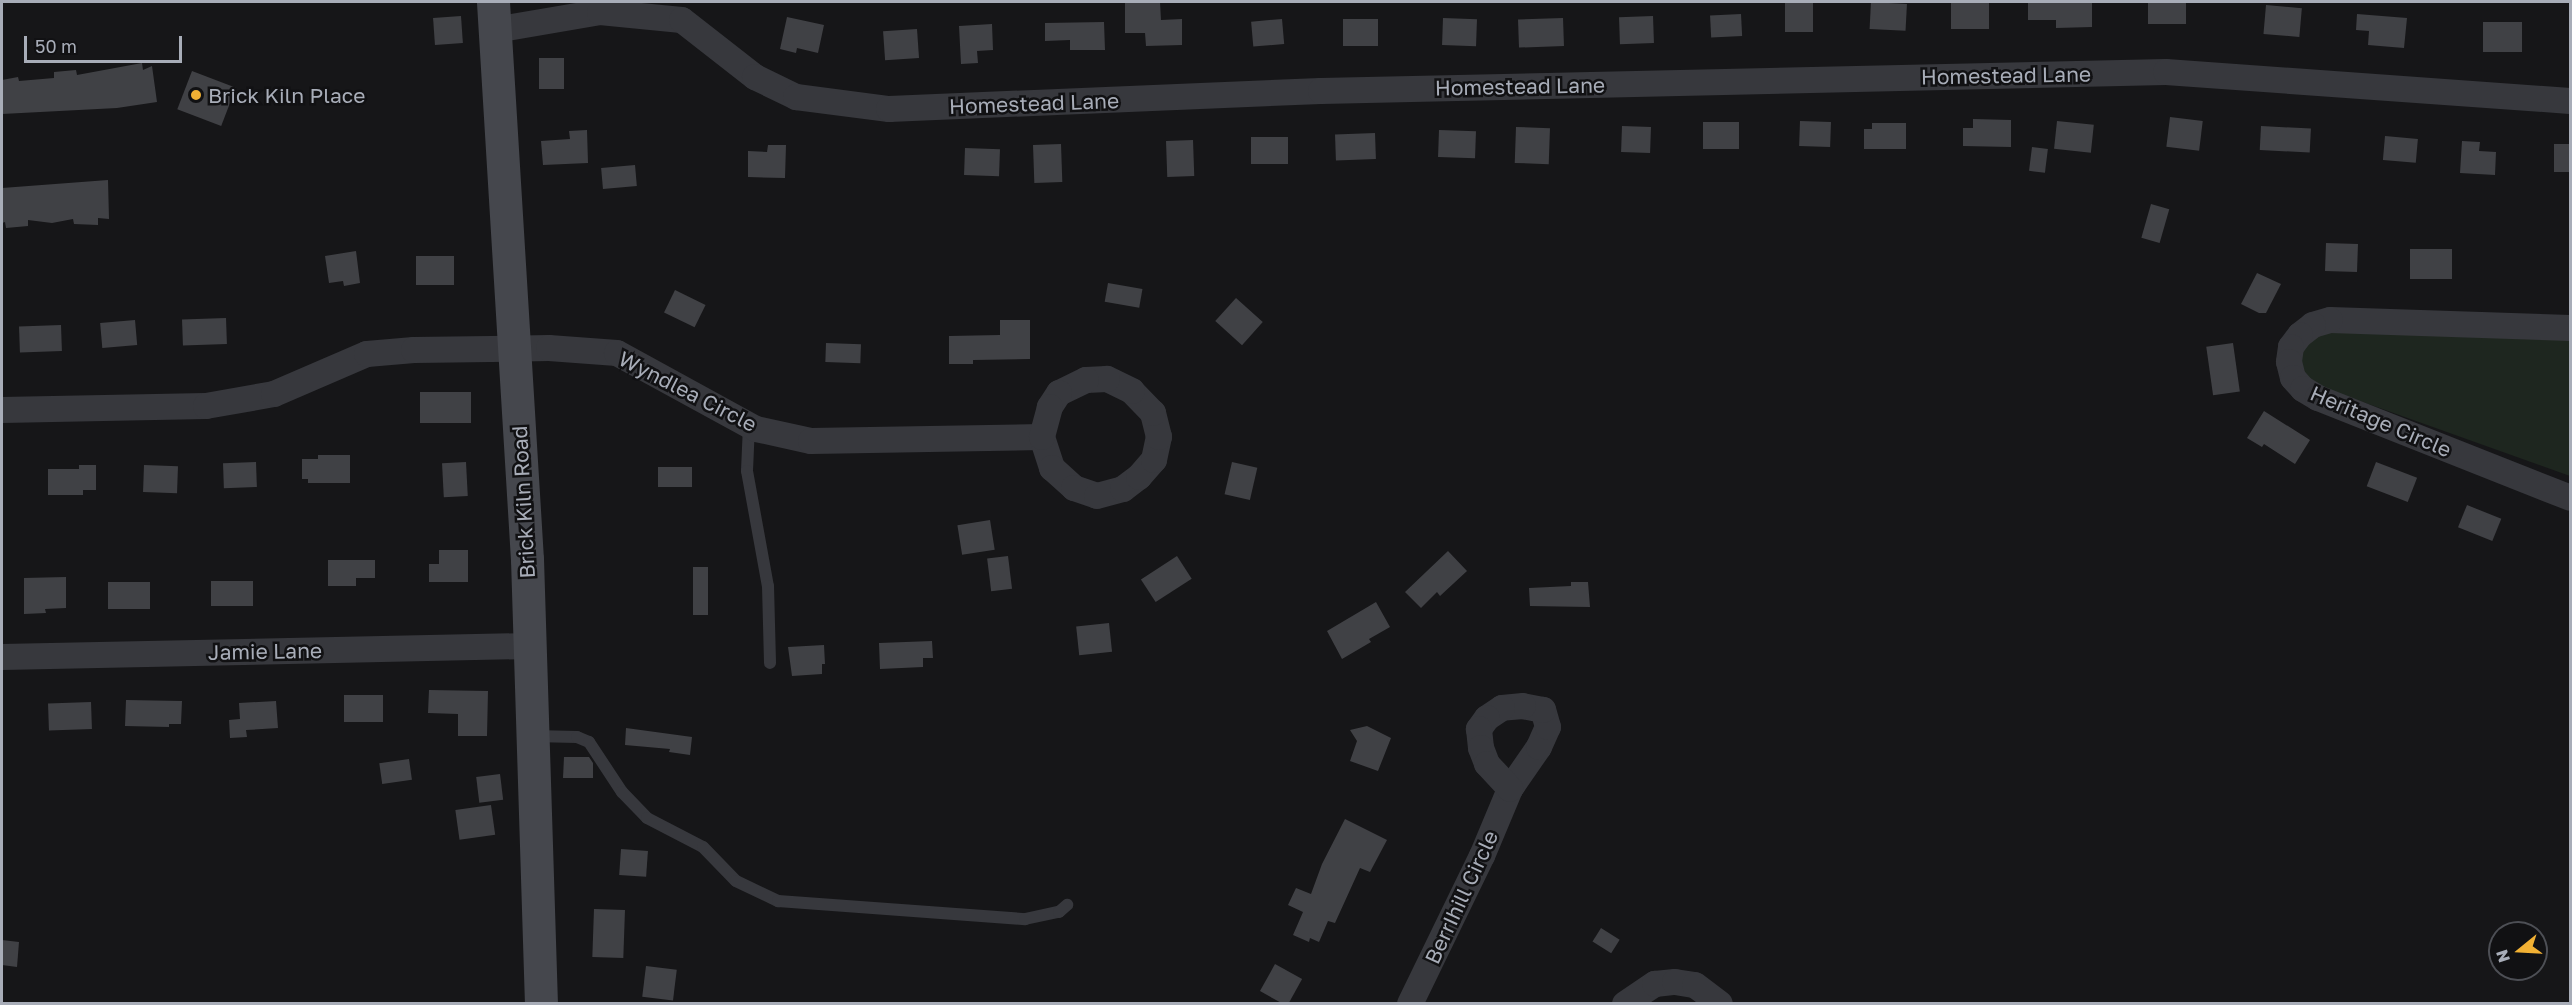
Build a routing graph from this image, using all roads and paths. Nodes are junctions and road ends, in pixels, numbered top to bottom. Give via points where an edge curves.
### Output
1 (494, 16) edge
2 (2571, 101) edge
3 (2571, 328) edge
4 (514, 349) junction
5 (2, 410) edge
6 (749, 424) junction
7 (1042, 437) junction
8 (2571, 498) edge
9 (530, 646) junction
10 (2, 657) edge
11 (770, 663) dead end
12 (532, 736) junction
13 (1510, 789) dead end
14 (1067, 905) dead end
15 (541, 1004) edge
16 (1410, 1004) edge
17 (1625, 1004) edge
18 (1720, 1004) edge

1 - 2 street, Homestead Lane via 600,12 682,20 754,77 796,97 889,109 1321,91 2166,72
1 - 4 main road, Brick Kiln Road
3 - 8 street, Heritage Circle via 2330,320 2313,325 2300,335 2291,347 2289,362 2294,378 2318,398
4 - 5 street via 367,354 274,394 206,405
4 - 6 street, Wyndlea Circle via 617,353
4 - 9 main road, Brick Kiln Road
6 - 7 street, Wyndlea Circle via 811,441
6 - 11 lane via 747,471 768,586
7 - 7 street via 1050,407 1059,393 1086,380 1107,379 1132,390 1153,413 1159,437 1154,460 1139,477 1123,489 1097,496 1074,488 1052,468
9 - 10 street, Jamie Lane
9 - 12 main road, Brick Kiln Road
12 - 14 lane via 577,737 589,742 622,792 647,818 703,847 736,881 778,901 1024,919 1059,912
12 - 15 main road, Brick Kiln Road
13 - 16 street, BerrIhill Circle
17 - 18 street via 1655,984 1676,982 1695,985

